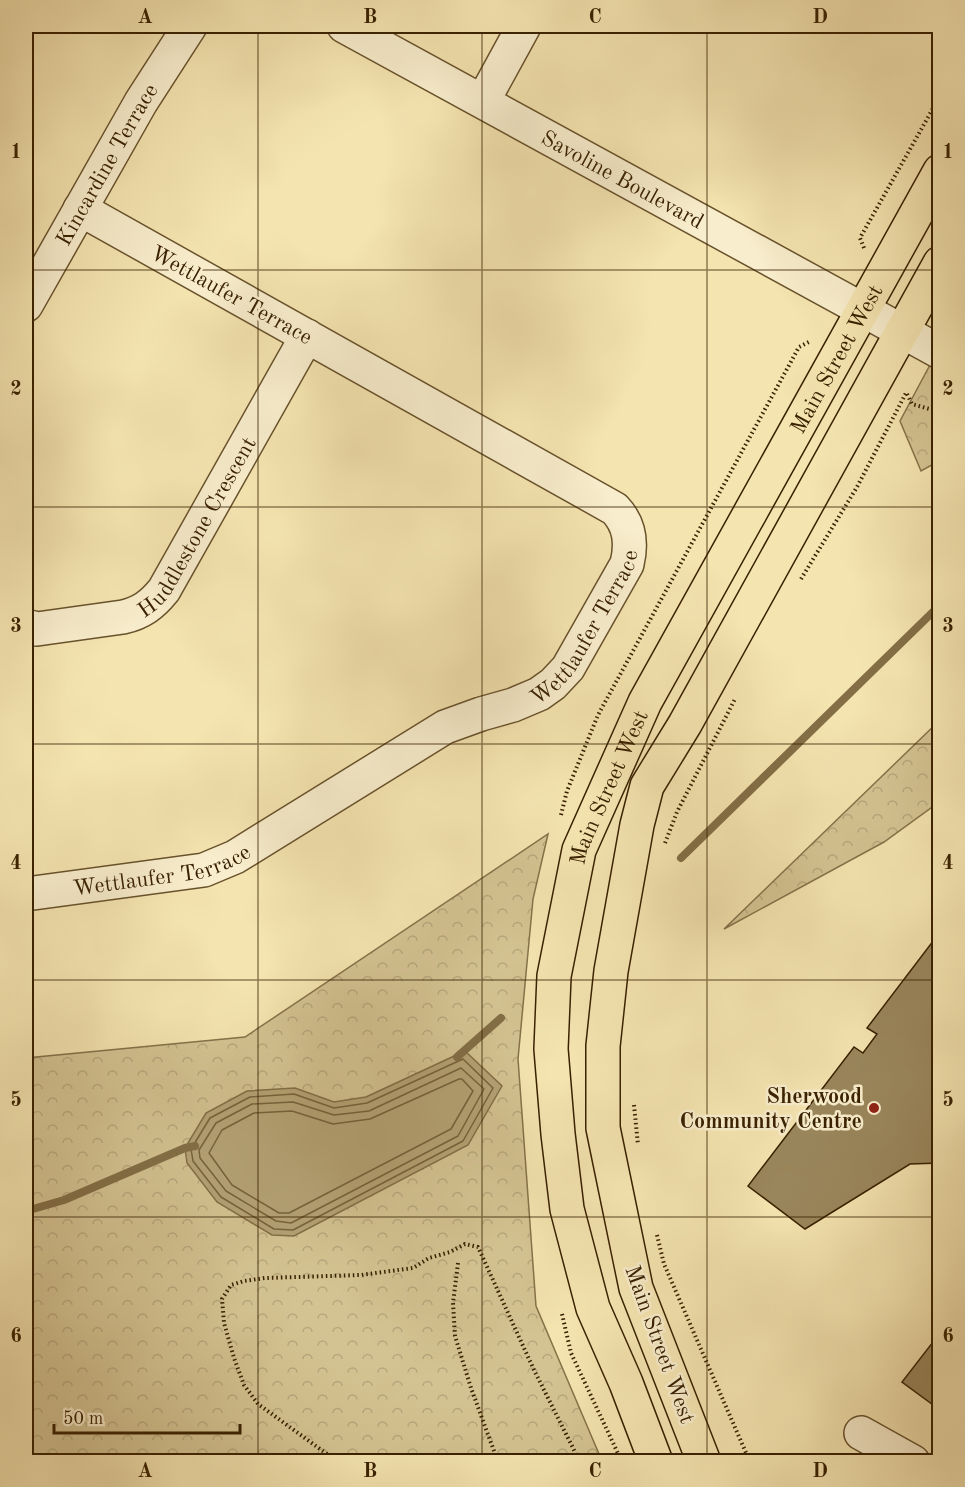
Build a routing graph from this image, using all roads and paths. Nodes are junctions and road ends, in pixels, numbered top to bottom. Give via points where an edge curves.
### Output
1 (190, 26) edge
2 (344, 26) edge
3 (524, 26) edge
4 (939, 96) edge
5 (483, 101) junction
6 (939, 171) edge
7 (80, 209) junction
8 (864, 248) dead end
9 (939, 262) edge
10 (26, 305) edge
11 (862, 310) junction
12 (902, 331) junction
13 (307, 336) junction
14 (939, 352) edge
15 (939, 412) edge
16 (796, 586) dead end
17 (26, 626) edge
18 (735, 699) dead end
19 (662, 852) dead end
20 (26, 894) edge
21 (633, 1101) dead end
22 (640, 1155) dead end
23 (655, 1229) dead end
24 (458, 1263) dead end
25 (861, 1433) dead end
26 (338, 1461) edge
27 (498, 1461) edge
28 (580, 1461) edge
29 (657, 1461) edge
30 (704, 1461) edge
31 (750, 1461) edge
32 (913, 1461) edge

1 - 7 street, Kincardine Terrace
2 - 5 street, Savoline Boulevard
3 - 5 street
4 - 8 path via 860,238
5 - 11 street, Savoline Boulevard
6 - 11 main road, Main Street West
7 - 10 street, Kincardine Terrace
7 - 13 street, Wettlaufer Terrace
9 - 12 main road, Main Street West
11 - 12 street, Savoline Boulevard
11 - 29 main road, Main Street West via 645,702 579,850 554,976 551,1049 567,1209 593,1308
12 - 14 street, Savoline Boulevard
12 - 30 main road, Main Street West via 647,786 624,891 603,1046 603,1128 636,1288
13 - 17 street, Huddlestone Crescent via 155,602 123,617 38,630
13 - 20 street, Wettlaufer Terrace via 615,509 629,532 627,564 568,668 539,694 445,727 235,857 204,870
15 - 16 path via 912,404 906,393 858,487
18 - 19 path via 676,812
21 - 22 path
23 - 31 path via 664,1264
24 - 27 path via 453,1304 455,1336
25 - 32 street
26 - 28 path via 258,1404 244,1385 224,1323 222,1299 231,1285 244,1281 413,1268 465,1244 478,1246

